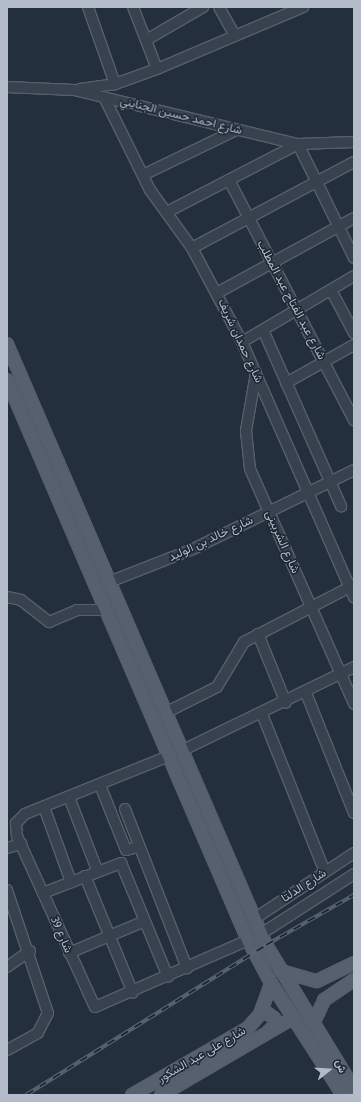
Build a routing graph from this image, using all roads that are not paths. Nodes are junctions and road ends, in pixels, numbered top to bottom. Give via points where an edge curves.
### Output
1 (88, 7) edge
2 (202, 7) edge
3 (219, 7) edge
4 (304, 7) edge
5 (138, 9) edge
6 (234, 34) junction
7 (148, 39) junction
8 (157, 69) junction
9 (115, 84) junction
10 (7, 87) edge
11 (74, 90) junction
12 (104, 97) junction
13 (236, 130) junction
14 (354, 142) edge
15 (298, 144) junction
16 (354, 162) edge
17 (143, 175) junction
18 (229, 180) junction
19 (315, 182) junction
20 (167, 212) junction
21 (248, 218) junction
22 (354, 218) edge
23 (338, 227) junction
24 (192, 248) junction
25 (354, 258) edge
26 (271, 264) junction
27 (354, 276) edge
28 (331, 290) junction
29 (217, 293) junction
30 (296, 310) junction
31 (263, 330) junction
32 (354, 333) edge
33 (242, 342) junction
34 (7, 344) edge
35 (354, 345) edge
36 (324, 362) junction
37 (256, 373) junction
38 (7, 380) edge
39 (286, 383) junction
40 (11, 399) edge
41 (354, 420) edge
42 (354, 470) edge
43 (330, 482) junction
44 (306, 494) junction
45 (341, 506) dead end
46 (268, 512) junction
47 (109, 582) junction
48 (352, 586) edge
49 (7, 597) edge
50 (354, 597) edge
51 (312, 608) junction
52 (106, 610) junction
53 (126, 621) junction
54 (114, 627) junction
55 (258, 634) junction
56 (354, 667) edge
57 (341, 674) junction
58 (306, 693) junction
59 (286, 703) junction
60 (354, 704) edge
61 (165, 713) junction
62 (262, 714) junction
63 (181, 751) junction
64 (169, 756) junction
65 (100, 785) junction
66 (70, 797) junction
67 (44, 807) junction
68 (126, 809) dead end
69 (354, 813) edge
70 (21, 844) junction
71 (138, 847) junction
72 (7, 848) edge
73 (354, 853) edge
74 (97, 870) junction
75 (325, 872) junction
76 (354, 874) edge
77 (85, 876) junction
78 (71, 882) junction
79 (305, 886) junction
80 (8, 892) edge
81 (44, 894) junction
82 (315, 899) junction
83 (254, 919) junction
84 (145, 921) junction
85 (261, 934) junction
86 (110, 936) junction
87 (248, 940) junction
88 (30, 951) junction
89 (69, 952) junction
90 (354, 963) edge
91 (7, 967) edge
92 (187, 968) junction
93 (281, 971) junction
94 (168, 977) junction
95 (354, 980) edge
96 (317, 981) junction
97 (271, 983) junction
98 (133, 993) junction
99 (328, 996) junction
100 (260, 1014) junction
101 (292, 1018) junction
102 (313, 1024) junction
103 (262, 1036) junction
104 (7, 1050) edge
105 (354, 1089) edge
106 (132, 1095) edge
107 (161, 1095) edge
108 (343, 1095) edge

1 - 9 street
2 - 7 street
3 - 6 street
4 - 6 street
5 - 7 street
6 - 8 street
7 - 8 street
8 - 9 street
9 - 11 street
10 - 11 street, شارع احمد حسين الجنايني
11 - 12 street, شارع احمد حسين الجنايني
12 - 13 street, شارع احمد حسين الجنايني
12 - 17 street, شارع حمدان شريف
13 - 15 street, شارع احمد حسين الجنايني
13 - 17 street
14 - 15 street, شارع احمد حسين الجنايني
15 - 18 street
15 - 19 street
16 - 19 street
17 - 20 street, شارع حمدان شريف
18 - 20 street
18 - 21 street, شارع عبد الفتاح عبد المطلب
19 - 21 street
19 - 23 street
20 - 24 street, شارع حمدان شريف
21 - 24 street
21 - 26 street, شارع عبد الفتاح عبد المطلب
22 - 23 street
23 - 25 street
23 - 26 street
24 - 29 street, شارع حمدان شريف
26 - 29 street
26 - 30 street, شارع عبد الفتاح عبد المطلب
27 - 28 street
28 - 30 street
28 - 32 street
29 - 33 street, شارع حمدان شريف
30 - 31 street
30 - 36 street, شارع عبد الفتاح عبد المطلب
31 - 33 street
31 - 39 street
33 - 37 street, شارع حمدان شريف
34 - 47 main road
35 - 36 street
36 - 39 street
36 - 41 street, شارع عبد الفتاح عبد المطلب
37 - 44 street, شارع حمدان شريف
37 - 46 street, شارع الشربينى via 246,450
38 - 40 main road
39 - 43 street
40 - 52 main road
42 - 43 street, شارع خالد بن الوليد
43 - 44 street, شارع خالد بن الوليد
43 - 45 street
44 - 46 street, شارع خالد بن الوليد
44 - 48 street, شارع حمدان شريف
46 - 47 street, شارع خالد بن الوليد via 193,549
46 - 51 street, شارع الشربينى
47 - 53 main road
48 - 50 street, شارع حمدان شريف
48 - 51 street
49 - 52 street via 21,600 49,622 77,610
51 - 55 street
51 - 57 street, شارع الشربينى
52 - 54 main road
53 - 54 main road
53 - 61 main road
54 - 64 main road
55 - 59 street
55 - 61 street via 238,648 230,670 218,687
56 - 57 street
57 - 58 street
57 - 60 street, شارع الشربينى
58 - 59 street
58 - 69 street
59 - 62 street
61 - 63 main road
62 - 63 street
62 - 75 street
63 - 83 main road
64 - 65 street
64 - 87 main road
65 - 66 street
65 - 71 street via 126,850
66 - 67 street
66 - 74 street
67 - 70 street, شارع 39 via 21,816 16,823
67 - 78 street
68 - 71 street
70 - 72 street
70 - 81 street, شارع 39
71 - 92 street
73 - 75 street, شارع الدلتا
74 - 77 street
74 - 84 street via 121,863
75 - 79 street, شارع الدلتا
76 - 82 street, شارع الدلتا
77 - 78 street
77 - 86 street
78 - 81 street
79 - 82 street
79 - 83 street, شارع الدلتا
80 - 88 street
81 - 89 street, شارع 39
82 - 85 street, شارع الدلتا
83 - 85 main road
84 - 86 street
84 - 94 street
85 - 93 main road
86 - 89 street
86 - 98 street
87 - 92 street
87 - 97 main road
88 - 91 street
88 - 104 street via 48,1018 38,1033
89 - 98 street, شارع 39 via 95,1007
90 - 96 main road
92 - 94 street
93 - 96 main road
93 - 102 main road
94 - 98 street
95 - 99 main road
96 - 99 main road via 319,989
97 - 100 main road, شارع على عبد الشكور
97 - 101 main road
99 - 102 main road via 318,1008
100 - 103 main road via 272,1015 276,1024
100 - 106 main road, شارع على عبد الشكور via 248,1028
101 - 103 main road, شارع على عبد الشكور
101 - 108 main road
102 - 105 main road
103 - 107 main road, شارع على عبد الشكور

